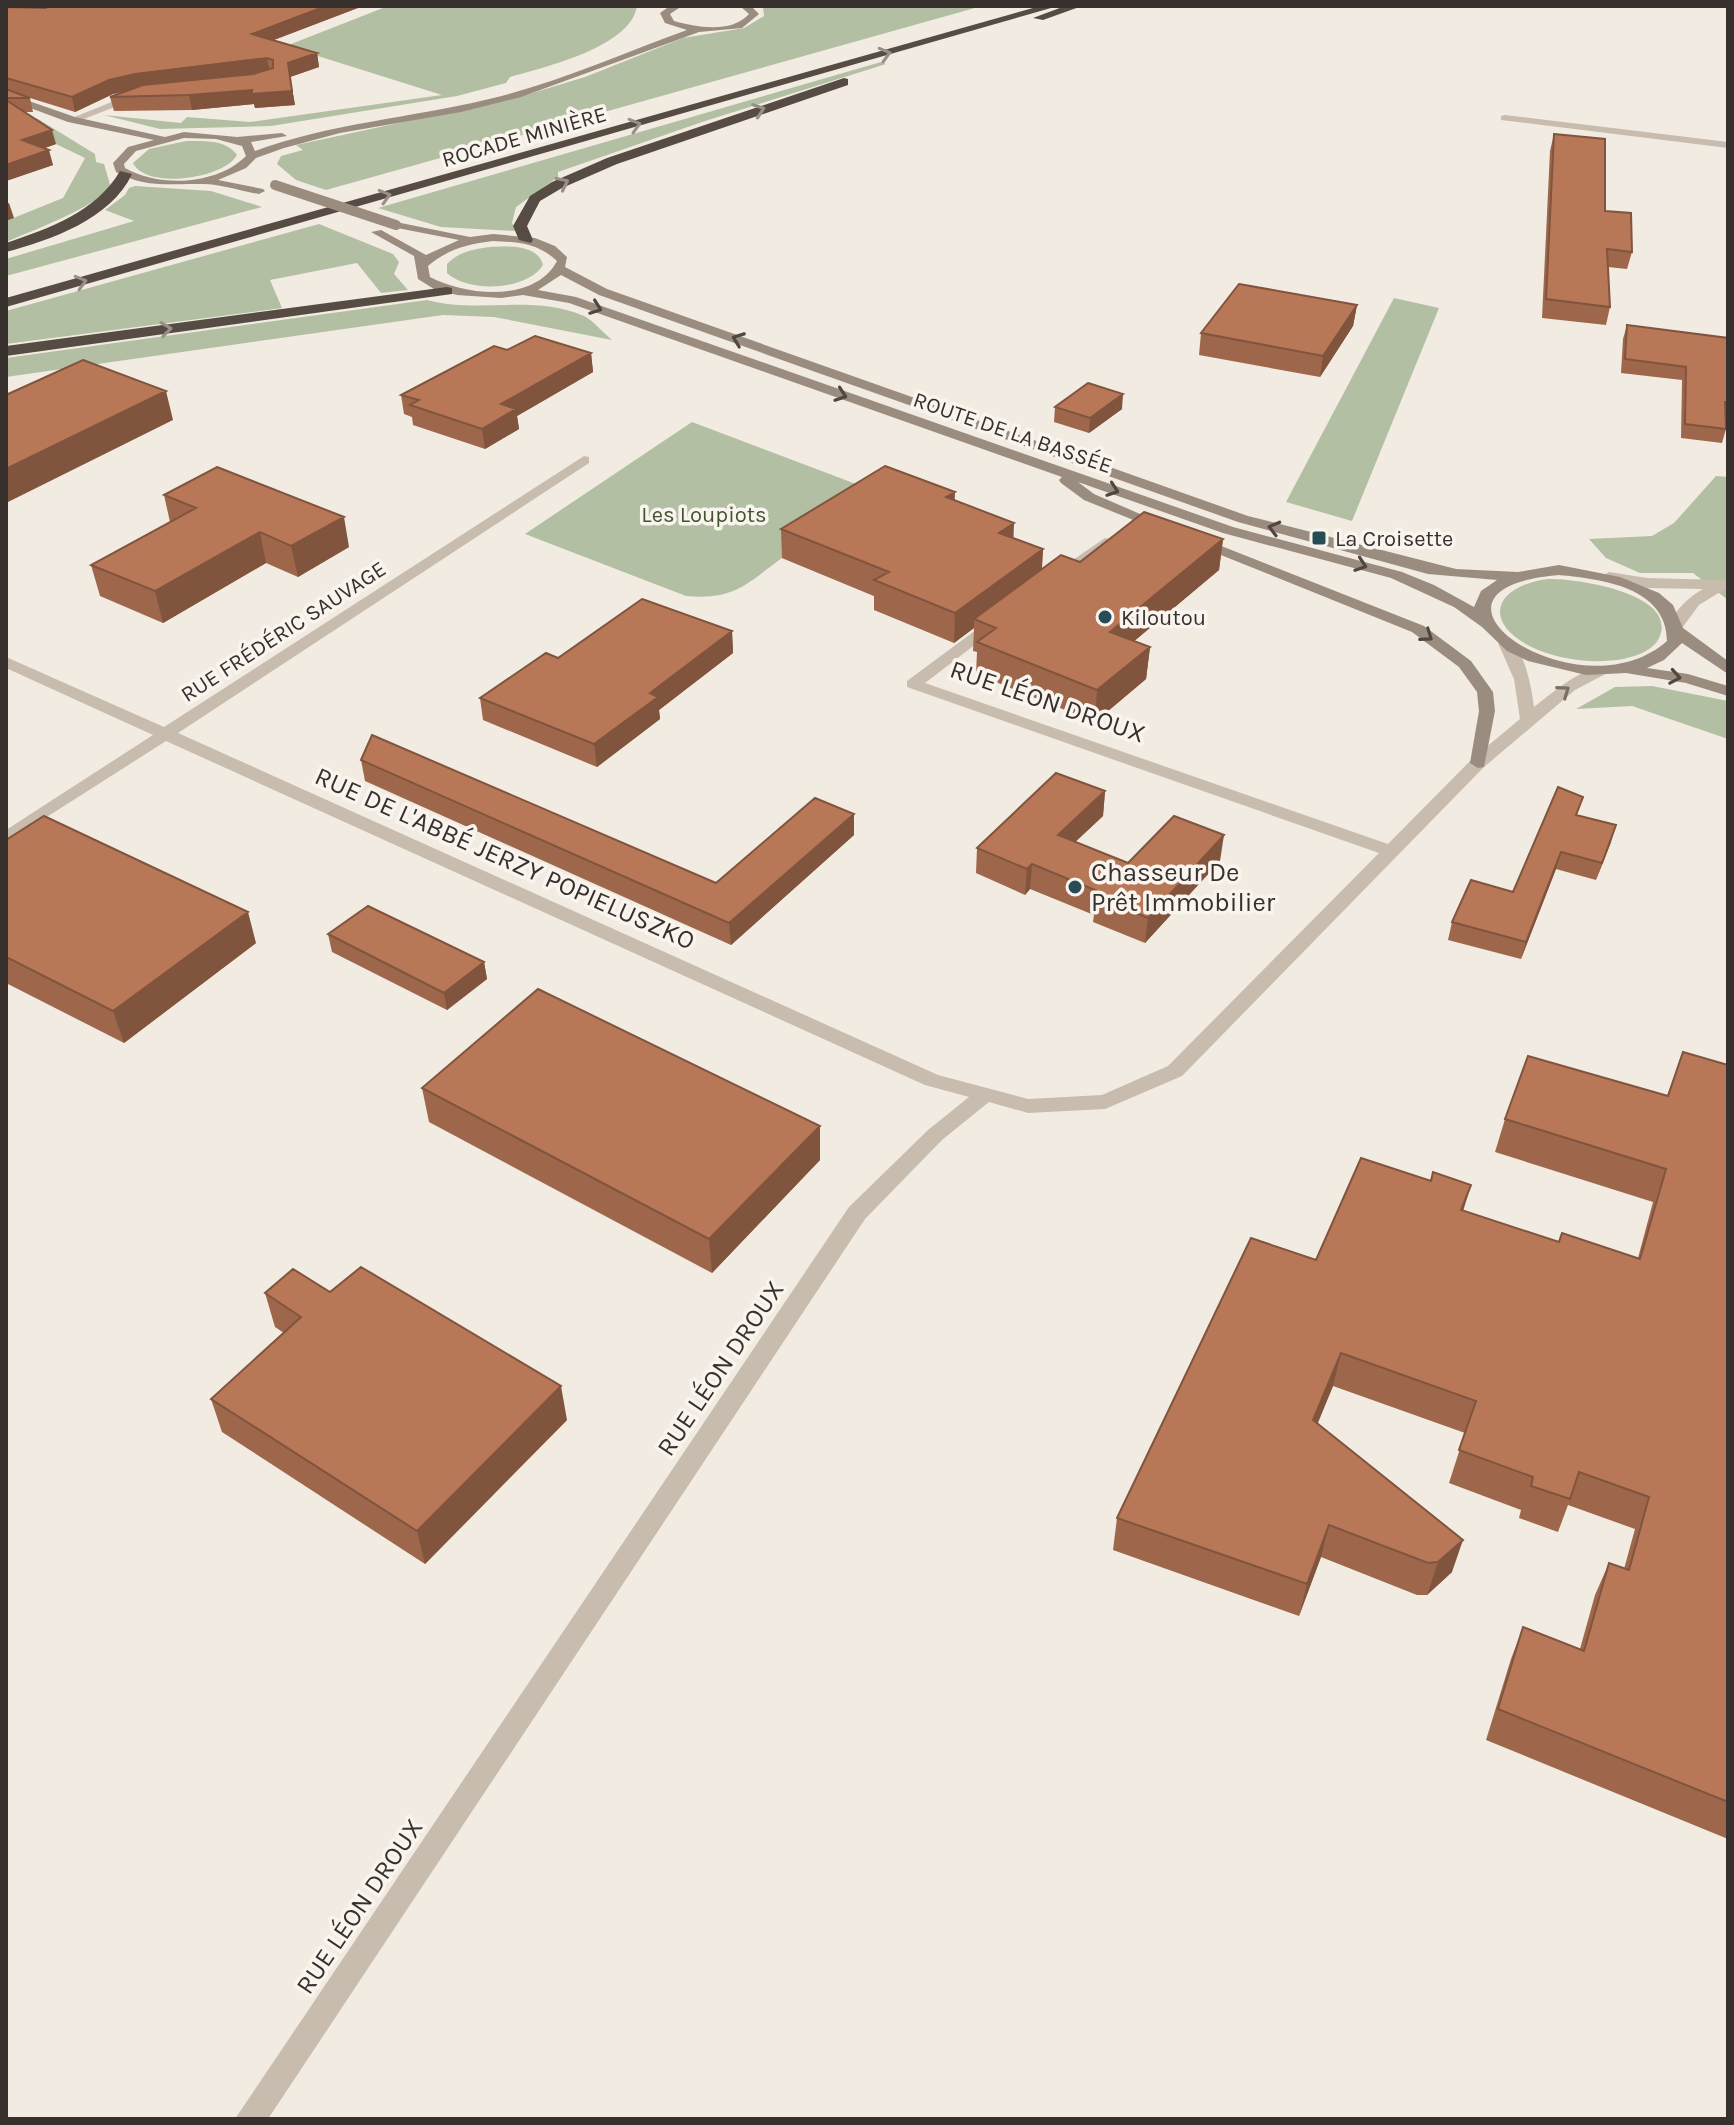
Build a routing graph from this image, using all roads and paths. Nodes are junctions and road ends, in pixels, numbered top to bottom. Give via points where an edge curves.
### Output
1 (673, 6) edge
2 (745, 6) edge
3 (1007, 6) edge
4 (1052, 6) edge
5 (1076, 6) edge
6 (670, 23) junction
7 (698, 29) junction
8 (888, 67) dead end
9 (859, 77) dead end
10 (142, 93) edge
11 (6, 96) edge
12 (1505, 118) dead end
13 (72, 120) junction
14 (164, 138) junction
15 (237, 140) junction
16 (1728, 145) edge
17 (116, 149) junction
18 (251, 162) junction
19 (125, 174) junction
20 (263, 177) dead end
21 (199, 181) junction
22 (485, 239) junction
23 (526, 240) junction
24 (159, 244) dead end
25 (6, 248) edge
26 (423, 264) junction
27 (561, 270) junction
28 (447, 291) junction
29 (520, 291) junction
30 (6, 303) edge
31 (6, 351) edge
32 (584, 460) dead end
33 (1051, 468) junction
34 (1105, 542) edge
35 (1514, 576) junction
36 (1609, 577) junction
37 (1725, 584) edge
38 (1041, 589) edge
39 (1003, 617) edge
40 (1487, 624) junction
41 (1677, 628) junction
42 (1506, 643) junction
43 (6, 662) edge
44 (1728, 669) edge
45 (1612, 670) junction
46 (1728, 691) edge
47 (1528, 719) junction
48 (166, 734) junction
49 (1478, 763) junction
50 (6, 838) edge
51 (1391, 851) junction
52 (986, 1094) junction
53 (250, 2119) edge

1 - 6 main road via 664,15
2 - 7 main road via 754,14 747,22
3 - 24 highway, ROCADE MINIÈRE
30 -> 4 highway, ROCADE MINIÈRE
5 - 8 highway
6 - 7 main road
6 - 15 main road via 581,69 489,97
7 - 18 main road via 546,88 301,140
23 -> 9 highway via 520,226 529,206 557,185 612,161
10 - 13 street
11 - 13 main road
12 - 16 street
13 - 14 main road
13 - 17 main road
14 - 15 main road via 204,135
14 - 17 main road
15 - 18 main road via 247,144
17 - 19 main road
18 - 21 main road
19 - 21 main road via 159,183
19 - 25 highway via 115,193 98,206
20 - 22 main road, bridge via 396,225
21 - 26 main road via 259,191 377,232 420,254
22 - 23 main road
22 - 26 main road via 450,246
23 - 27 main road via 557,252 563,260
26 - 28 main road via 424,279
27 - 29 main road
35 -> 27 main road, ROUTE DE LA BASSÉE via 1428,569 1243,519 603,292
28 - 29 main road
31 -> 28 highway
29 -> 33 main road, ROUTE DE LA BASSÉE via 572,300
32 - 48 street, RUE FRÉDÉRIC SAUVAGE
33 -> 40 main road, ROUTE DE LA BASSÉE via 1228,530 1425,587 1464,605
33 -> 49 main road via 1089,497 1418,629 1465,664 1485,692
34 - 38 street
35 - 36 main road, ROUTE DE LA BASSÉE via 1559,570
35 - 40 main road via 1485,596
36 - 37 street
36 - 41 main road, ROUTE DE LA BASSÉE via 1654,597
37 - 41 street via 1694,598
39 - 51 street, RUE LÉON DROUX via 913,684
40 - 42 main road, ROUTE DE LA BASSÉE
41 - 44 main road, ROUTE DE LA BASSÉE
41 - 45 main road via 1668,652 1656,660
42 - 45 main road via 1551,663
42 - 47 street via 1522,679
43 - 48 street, RUE DE L'ABBÉ JERZY POPIELUSZKO
45 -> 46 main road via 1688,679
47 -> 45 street via 1582,679
47 - 49 street
48 - 50 street, RUE FRÉDÉRIC SAUVAGE
48 - 52 street, RUE DE L'ABBÉ JERZY POPIELUSZKO via 932,1080
49 - 51 street
51 - 52 street via 1175,1071 1105,1102 1028,1106
52 - 53 street, RUE LÉON DROUX via 935,1135 857,1213

